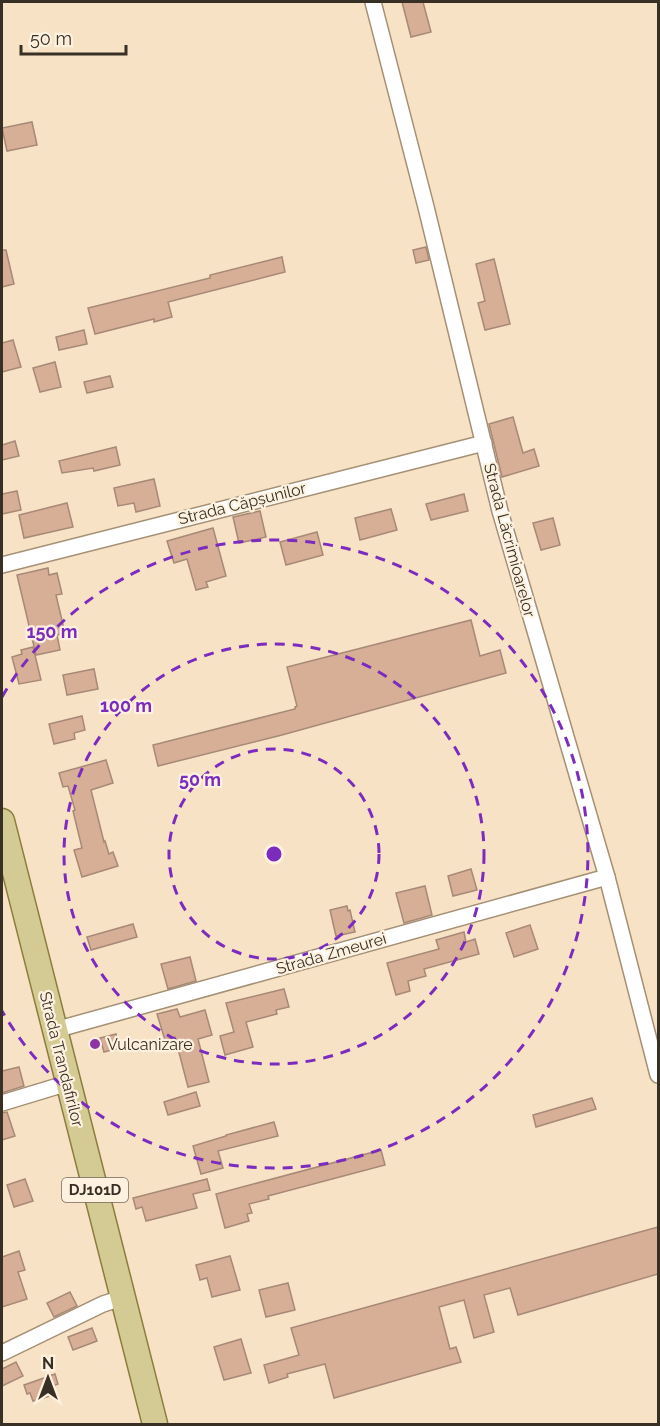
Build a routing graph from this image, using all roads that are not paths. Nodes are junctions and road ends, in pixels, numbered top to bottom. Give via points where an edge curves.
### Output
1 (373, 2) edge
2 (484, 443) junction
3 (2, 565) edge
4 (2, 821) edge
5 (607, 877) junction
6 (55, 1030) junction
7 (658, 1075) edge
8 (68, 1083) junction
9 (2, 1103) edge
10 (122, 1298) junction
11 (2, 1353) edge
12 (155, 1425) edge

1 - 2 street, Strada Lăcrimioarelor
2 - 3 street, Strada Căpșunilor
2 - 5 street, Strada Lăcrimioarelor via 500,511
4 - 6 main road, Strada Trandafirilor / DJ101D
5 - 6 street, Strada Zmeurei
5 - 7 street, Strada Lăcrimioarelor
6 - 8 main road, Strada Trandafirilor / DJ101D
8 - 9 street
8 - 10 main road, Strada Trandafirilor / DJ101D
10 - 11 street
10 - 12 main road, DJ101D

